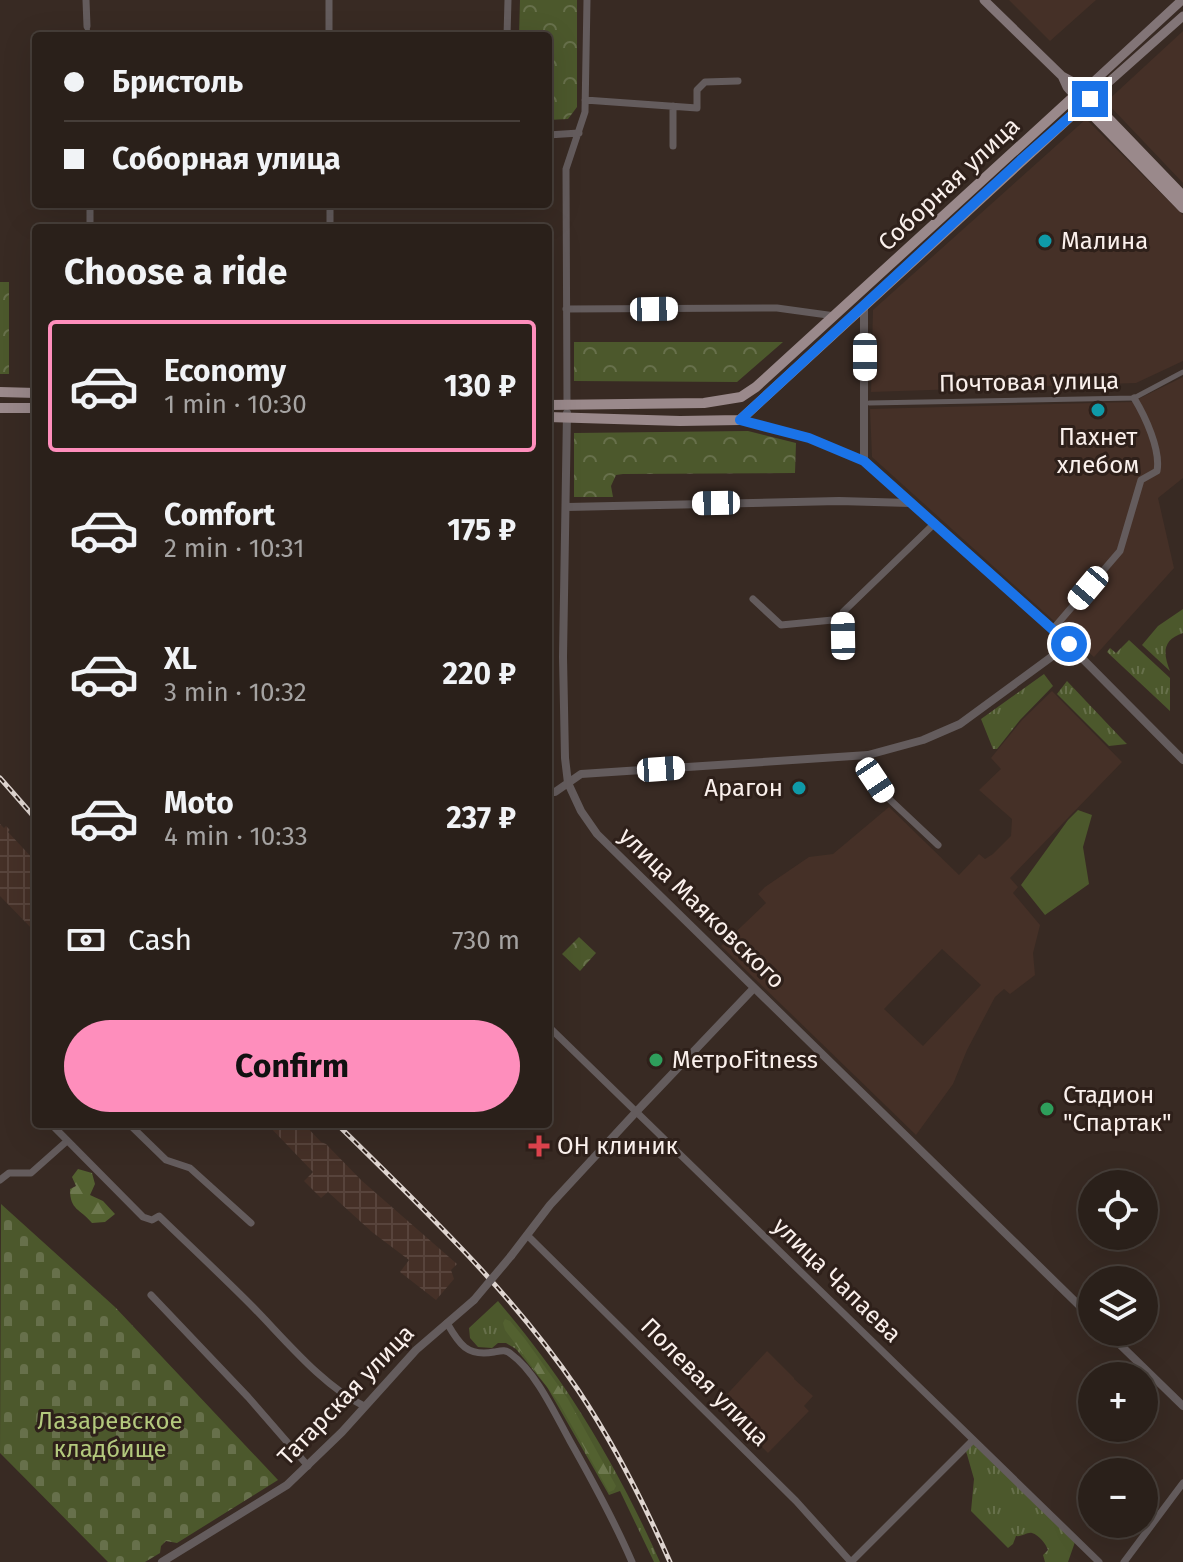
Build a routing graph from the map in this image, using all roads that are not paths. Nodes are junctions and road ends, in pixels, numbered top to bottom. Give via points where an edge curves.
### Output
1 (86, 0) edge
2 (329, 0) edge
3 (508, 0) edge
4 (587, 0) edge
5 (984, 0) edge
6 (1182, 0) edge
7 (1183, 16) edge
8 (87, 26) joint
9 (88, 32) edge
10 (329, 32) edge
11 (507, 32) edge
12 (738, 81) dead end
13 (1078, 93) junction
14 (585, 100) junction
15 (1086, 102) junction
16 (673, 106) junction
17 (579, 133) junction
18 (552, 135) edge
19 (673, 146) dead end
20 (1183, 196) edge
21 (1183, 208) edge
22 (864, 305) junction
23 (566, 309) junction
24 (835, 316) junction
25 (1183, 372) edge
26 (0, 392) edge
27 (32, 393) edge
28 (1134, 398) junction
29 (869, 403) dead end
30 (552, 405) edge
31 (567, 405) junction
32 (0, 408) edge
33 (32, 408) edge
34 (552, 417) edge
35 (567, 418) junction
36 (740, 420) junction
37 (864, 461) junction
38 (911, 503) junction
39 (567, 507) junction
40 (935, 523) junction
41 (753, 599) dead end
42 (843, 619) junction
43 (1053, 629) junction
44 (1069, 644) junction
45 (844, 653) dead end
46 (868, 755) junction
47 (1183, 760) edge
48 (568, 783) junction
49 (552, 792) edge
50 (938, 845) dead end
51 (754, 988) junction
52 (552, 1030) edge
53 (636, 1112) junction
54 (55, 1128) edge
55 (133, 1128) edge
56 (67, 1141) junction
57 (0, 1180) edge
58 (251, 1223) dead end
59 (527, 1235) junction
60 (151, 1295) dead end
61 (1078, 1304) edge
62 (447, 1323) junction
63 (1121, 1346) edge
64 (364, 1406) junction
65 (1183, 1406) edge
66 (973, 1440) junction
67 (308, 1466) junction
68 (1183, 1483) edge
69 (162, 1562) edge
70 (632, 1562) edge
71 (851, 1562) edge
72 (1099, 1562) edge
73 (1124, 1562) edge

1 - 8 street
2 - 10 street
3 - 11 street
4 - 14 street
5 - 13 main road
6 - 13 main road, Соборная улица
7 - 15 main road, Соборная улица
8 - 9 street
12 - 16 street via 705,82 697,90 697,108
13 - 15 main road
13 - 24 main road, Соборная улица
14 - 16 street
14 - 17 street
15 - 20 main road
15 - 21 main road
15 - 22 main road, Соборная улица
16 - 19 street
17 - 18 street
17 - 23 street via 566,169
22 - 36 main road, Соборная улица
22 - 37 street
23 - 24 street via 777,308
23 - 31 street
24 - 31 main road, Соборная улица via 741,397 704,403
25 - 28 street, Почтовая улица
26 - 27 main road
28 - 29 street, Почтовая улица
28 - 43 street via 1159,461 1157,471 1141,480 1120,551
30 - 31 main road
31 - 35 street, улица Маяковского
32 - 33 main road
34 - 35 main road
35 - 36 main road
35 - 39 street, улица Маяковского
36 - 37 street via 809,438
37 - 38 street
38 - 39 street
38 - 40 street
39 - 48 street, улица Маяковского via 563,668
40 - 42 street via 843,612
40 - 43 street
41 - 42 street via 781,625
42 - 45 street
43 - 44 street
44 - 46 street via 960,724
44 - 47 street
46 - 48 street via 591,772
46 - 50 street via 887,797
48 - 49 street
48 - 51 street, улица Маяковского via 597,834
51 - 53 street, Татарская улица
51 - 61 street, улица Маяковского
52 - 53 street, улица Чапаева
53 - 59 street, Татарская улица
53 - 66 street, улица Чапаева
54 - 56 street
55 - 58 street via 166,1160 190,1168
56 - 57 street via 31,1173 9,1173
56 - 64 street via 143,1217 159,1216 345,1397
59 - 62 street, Татарская улица, bridge via 474,1300
59 - 71 street, Полевая улица
60 - 67 street
62 - 64 street, Татарская улица
62 - 70 street via 470,1351 506,1351 526,1370 559,1421
63 - 65 street
64 - 67 street, Татарская улица
66 - 71 street
66 - 72 street, улица Чапаева
67 - 69 street, Татарская улица via 287,1485
68 - 73 street

